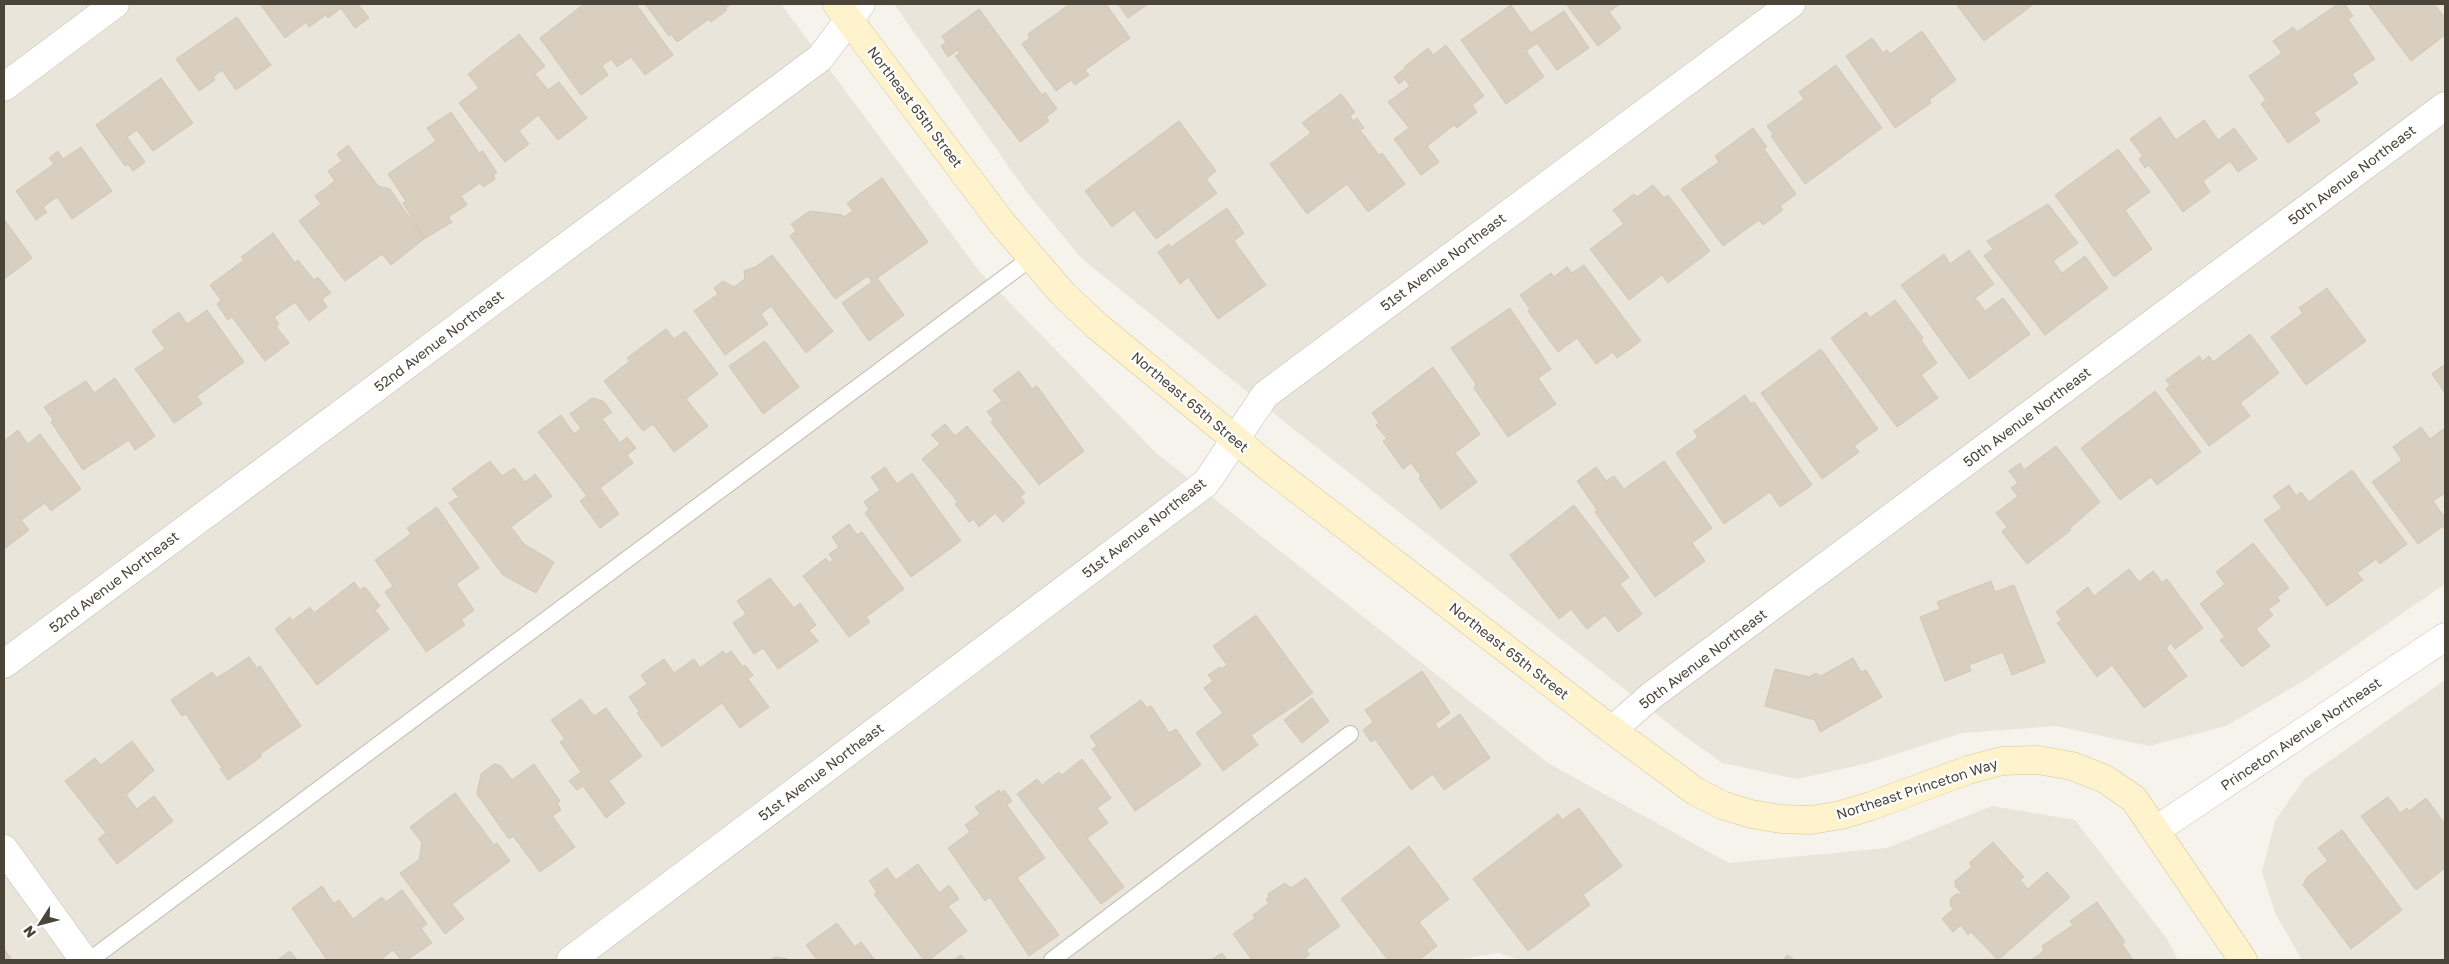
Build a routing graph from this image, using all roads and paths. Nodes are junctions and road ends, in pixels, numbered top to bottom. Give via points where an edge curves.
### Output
1 (115, 4) edge
2 (1791, 4) edge
3 (849, 9) edge
4 (4, 87) edge
5 (2445, 106) edge
6 (1031, 258) junction
7 (1235, 440) junction
8 (2445, 637) edge
9 (4, 664) edge
10 (1612, 730) junction
11 (1350, 734) dead end
12 (2156, 830) junction
13 (4, 850) edge
14 (84, 960) edge
15 (90, 960) edge
16 (571, 960) edge
17 (1052, 960) edge
18 (2244, 960) edge

1 - 4 street
2 - 7 street, 51st Avenue Northeast via 1265,395
3 - 6 main road, Northeast 65th Street
3 - 9 street, 52nd Avenue Northeast via 820,58
5 - 10 street, 50th Avenue Northeast via 1651,696
6 - 7 main road, Northeast 65th Street via 1098,326
6 - 15 lane
7 - 10 main road, Northeast 65th Street
7 - 16 street, 51st Avenue Northeast via 1206,483
8 - 12 street, Princeton Avenue Northeast
10 - 12 main road, Northeast Princeton Way via 1695,791 1722,805 1781,820 1841,815 1968,770 2002,761 2038,760 2072,766 2105,779 2134,799
11 - 17 lane
12 - 18 main road, Northeast Princeton Way
13 - 14 street

